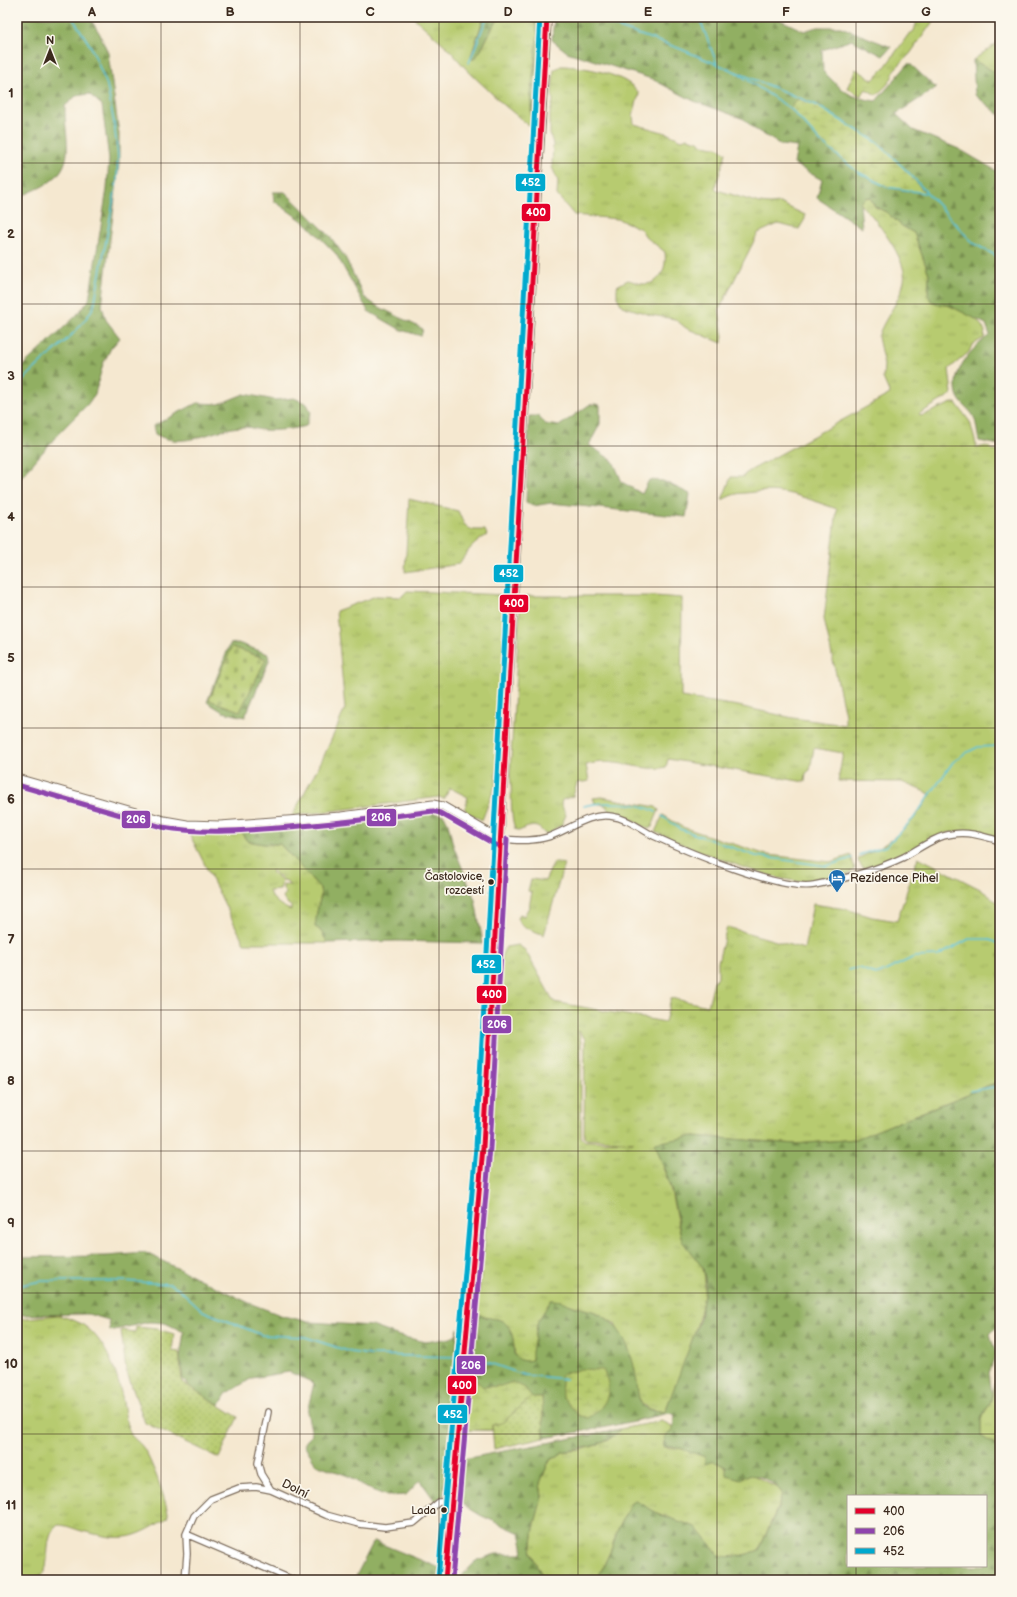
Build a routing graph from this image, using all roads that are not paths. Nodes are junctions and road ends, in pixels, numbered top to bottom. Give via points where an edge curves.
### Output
1 (547, 17) edge
2 (17, 778) edge
3 (500, 839) junction
4 (1000, 841) edge
5 (268, 1412) dead end
6 (270, 1490) junction
7 (452, 1501) junction
8 (186, 1534) junction
9 (185, 1580) edge
10 (293, 1580) edge
11 (444, 1580) edge

1 - 3 main road
2 - 3 street via 164,820 187,824 220,825 341,816 433,804 442,806
3 - 4 street via 526,841 546,838 595,817 608,816 631,822 655,836 771,880 813,885 879,867 952,834 978,835
3 - 7 main road via 483,1147
5 - 6 street via 258,1463
6 - 7 street, Dolní via 326,1515 359,1524 385,1527 414,1523 439,1502
6 - 8 street, Dolní via 244,1487 210,1499 194,1516
7 - 11 main road
8 - 9 street, Dolní
8 - 10 street

